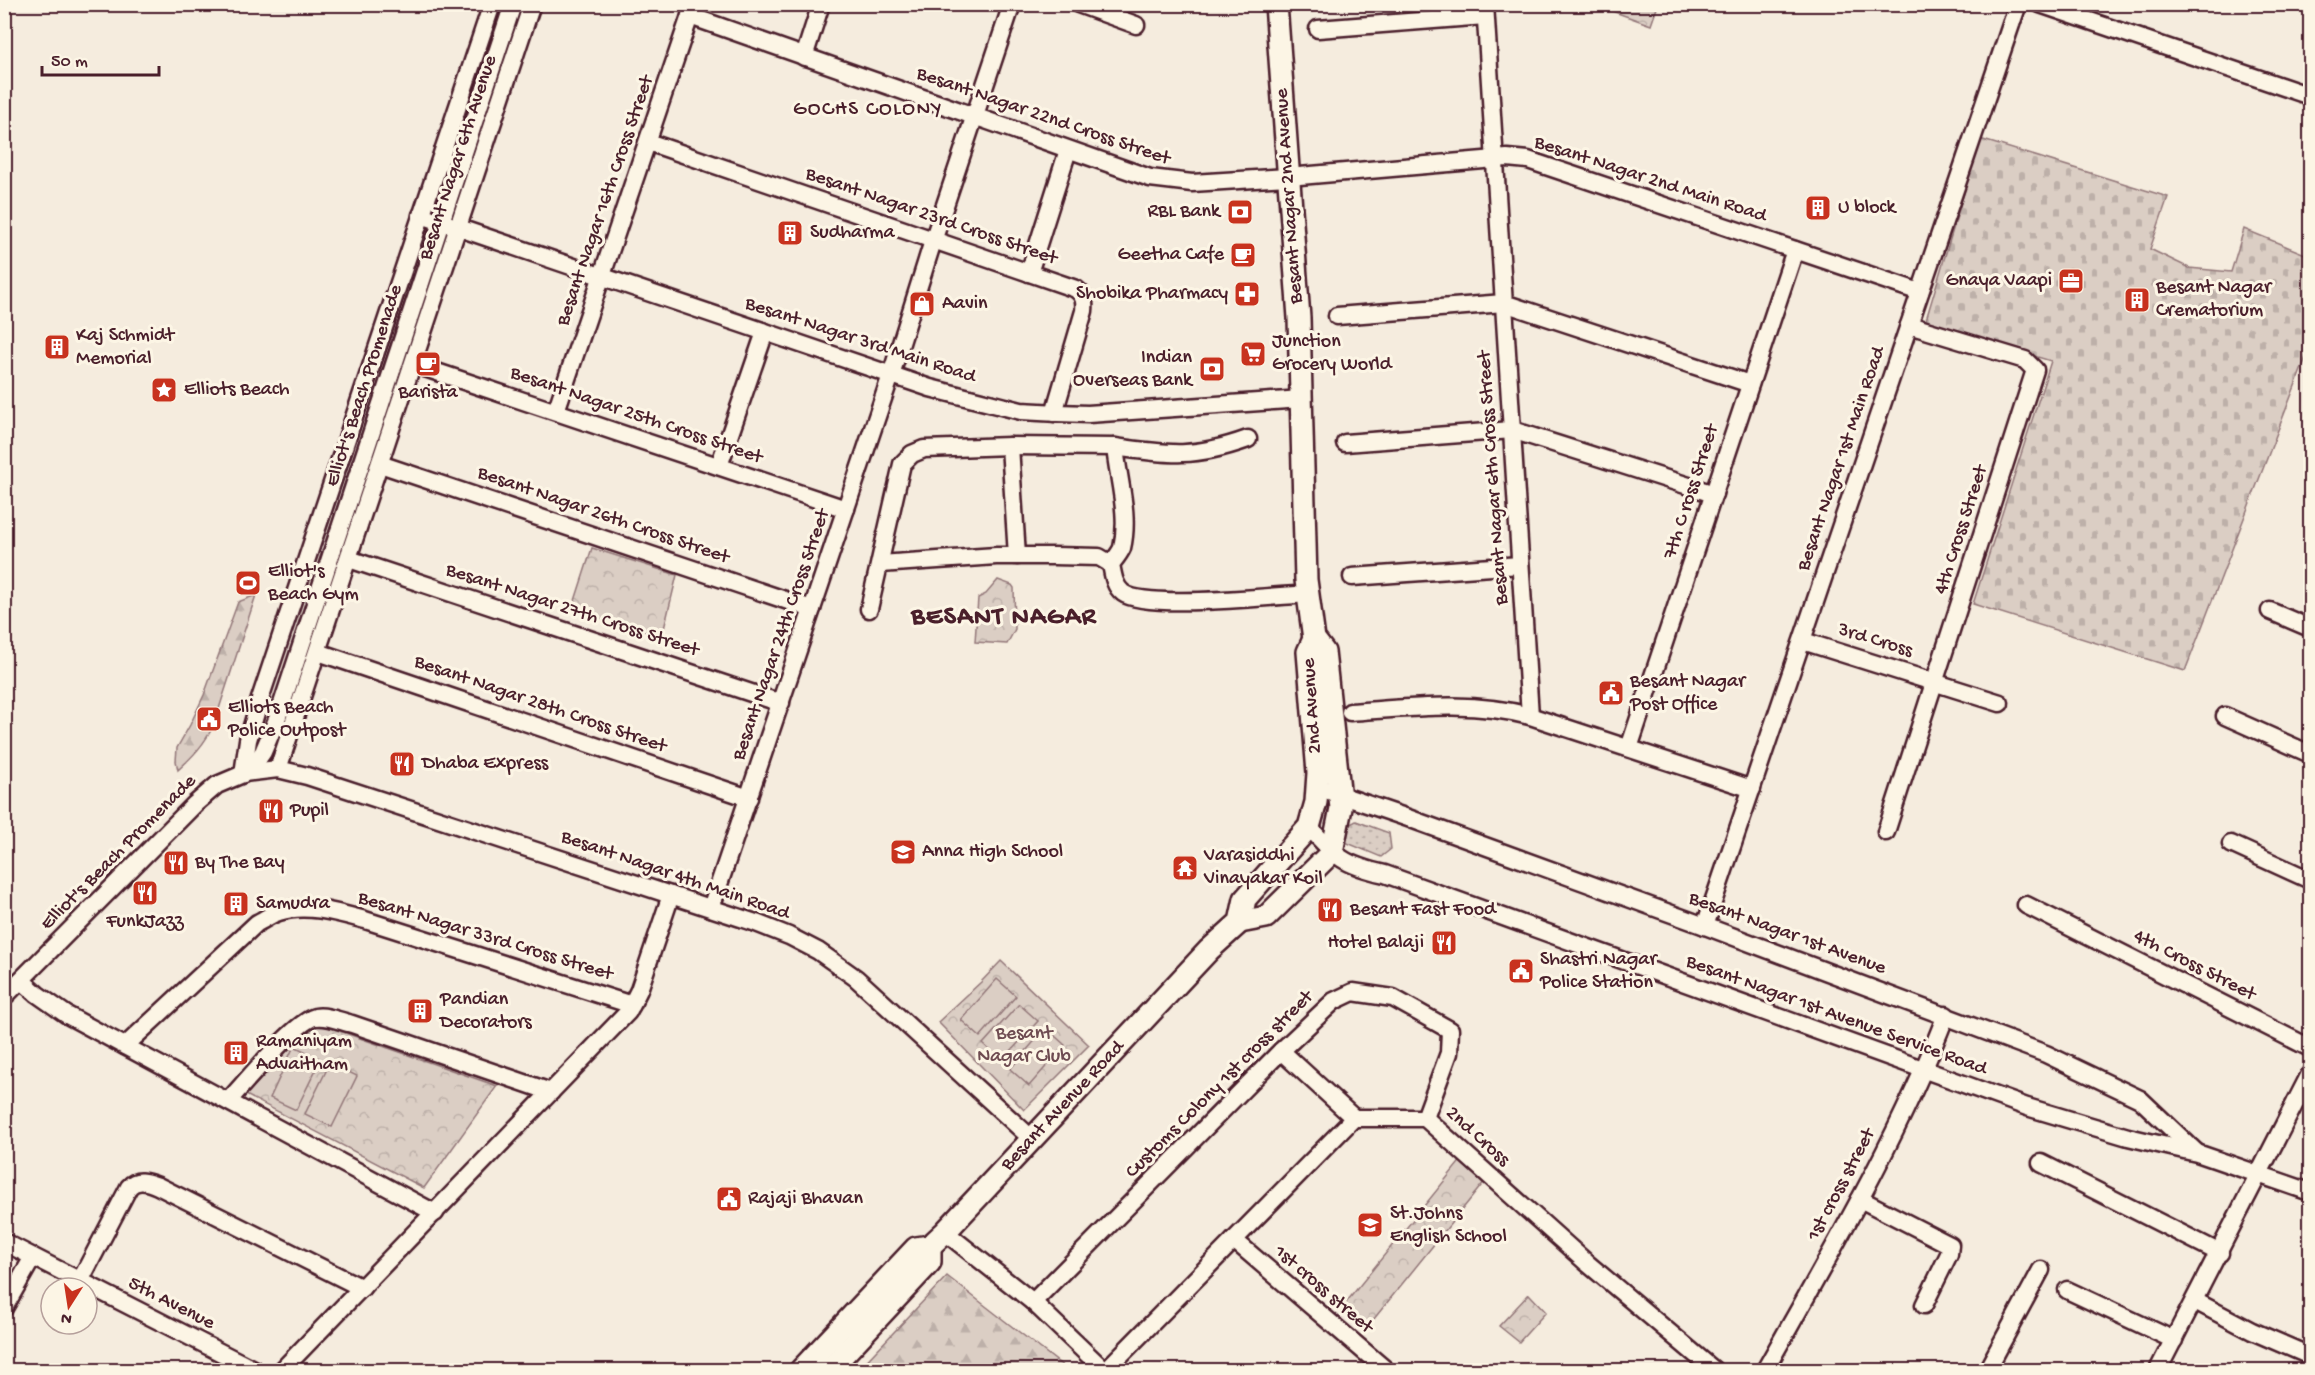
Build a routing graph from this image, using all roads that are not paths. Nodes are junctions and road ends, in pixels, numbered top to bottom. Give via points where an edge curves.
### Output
1 (492, 4) edge
2 (513, 4) edge
3 (532, 4) edge
4 (821, 4) edge
5 (1012, 4) edge
6 (1077, 4) edge
7 (1276, 4) edge
8 (2018, 4) edge
9 (2040, 4) edge
10 (1094, 7) edge
11 (692, 10) edge
12 (1485, 10) edge
13 (1136, 25) dead end
14 (1318, 29) dead end
15 (804, 57) junction
16 (2310, 96) edge
17 (973, 117) junction
18 (648, 142) junction
19 (1068, 150) junction
20 (1494, 159) junction
21 (1288, 177) junction
22 (421, 215) junction
23 (441, 222) junction
24 (458, 228) junction
25 (933, 241) junction
26 (1795, 250) junction
27 (1029, 273) junction
28 (602, 277) junction
29 (1920, 292) junction
30 (1504, 303) junction
31 (1337, 316) dead end
32 (1909, 325) junction
33 (765, 332) junction
34 (413, 364) junction
35 (891, 375) junction
36 (1750, 384) junction
37 (1302, 399) junction
38 (556, 411) junction
39 (1054, 413) junction
40 (1512, 430) junction
41 (1248, 439) dead end
42 (1345, 443) dead end
43 (1010, 446) junction
44 (1116, 447) junction
45 (380, 464) junction
46 (719, 466) junction
47 (1714, 494) junction
48 (846, 509) junction
49 (1017, 556) junction
50 (349, 559) junction
51 (880, 564) junction
52 (1112, 564) junction
53 (1520, 565) junction
54 (1352, 577) dead end
55 (1309, 594) junction
56 (812, 609) junction
57 (869, 609) dead end
58 (2270, 611) dead end
59 (2310, 628) edge
60 (1314, 639) junction
61 (1803, 641) junction
62 (318, 652) junction
63 (1936, 682) junction
64 (781, 703) junction
65 (2000, 703) dead end
66 (1350, 712) dead end
67 (1530, 716) junction
68 (2224, 716) dead end
69 (1629, 748) junction
70 (2310, 754) edge
71 (278, 769) junction
72 (243, 774) junction
73 (1317, 780) junction
74 (1752, 789) junction
75 (1340, 794) junction
76 (749, 798) junction
77 (1309, 827) junction
78 (1886, 832) dead end
79 (2231, 844) dead end
80 (1332, 852) junction
81 (2310, 880) edge
82 (671, 895) junction
83 (2026, 905) dead end
84 (711, 908) junction
85 (1240, 922) junction
86 (1705, 926) junction
87 (21, 980) junction
88 (4, 997) edge
89 (632, 1005) junction
90 (1946, 1015) junction
91 (125, 1046) junction
92 (2310, 1048) edge
93 (1281, 1051) junction
94 (1924, 1071) junction
95 (2310, 1074) edge
96 (551, 1092) junction
97 (228, 1101) junction
98 (1354, 1118) junction
99 (1425, 1118) junction
100 (1032, 1140) junction
101 (2197, 1153) junction
102 (2041, 1163) dead end
103 (2258, 1173) junction
104 (2310, 1191) edge
105 (1860, 1199) junction
106 (435, 1212) junction
107 (938, 1239) junction
108 (1234, 1240) junction
109 (4, 1242) edge
110 (2220, 1253) junction
111 (33, 1257) junction
112 (2041, 1270) dead end
113 (70, 1276) edge
114 (83, 1276) edge
115 (362, 1288) junction
116 (2067, 1290) dead end
117 (99, 1291) edge
118 (2195, 1301) junction
119 (1033, 1302) junction
120 (1924, 1305) dead end
121 (4, 1308) edge
122 (2174, 1340) junction
123 (2310, 1356) edge
124 (255, 1371) edge
125 (282, 1371) edge
126 (801, 1371) edge
127 (830, 1371) edge
128 (1105, 1371) edge
129 (1386, 1371) edge
130 (1714, 1371) edge
131 (1765, 1371) edge
132 (1987, 1371) edge
133 (2158, 1371) edge

1 - 22 street, Elliot's Beach Promenade
2 - 23 street, Elliot's Beach Promenade
3 - 24 street, Besant Nagar 6th Avenue
4 - 15 street
5 - 17 street, Besant Nagar 24th Cross Street
6 - 10 street
7 - 21 main road, Besant Nagar 2nd Avenue
8 - 29 street, Besant Nagar 1st Main Road
9 - 16 street
10 - 13 street
11 - 15 street, Besant Nagar 22nd Cross Street
11 - 18 street, Besant Nagar 16th Cross Street
12 - 14 street
12 - 20 street, Besant Nagar 6th Cross Street
15 - 17 street, Besant Nagar 22nd Cross Street
17 - 19 street, Besant Nagar 22nd Cross Street
17 - 25 street, Besant Nagar 24th Cross Street
18 - 25 street, Besant Nagar 23rd Cross Street
18 - 28 street, Besant Nagar 16th Cross Street
19 - 21 street, Besant Nagar 22nd Cross Street via 1170,182
19 - 27 street
20 - 21 street, Besant Nagar 2nd Main Road
20 - 26 street, Besant Nagar 2nd Main Road via 1528,160
20 - 30 street, Besant Nagar 6th Cross Street
21 - 37 main road, Besant Nagar 2nd Avenue
22 - 23 street, Besant Nagar 3rd Main Road
22 - 72 street, Elliot's Beach Promenade via 260,699
23 - 24 street, Besant Nagar 3rd Main Road
23 - 72 street, Elliot's Beach Promenade via 277,719 263,752
24 - 28 street, Besant Nagar 3rd Main Road
24 - 34 street, Besant Nagar 6th Avenue
25 - 27 street, Besant Nagar 23rd Cross Street
25 - 35 street, Besant Nagar 24th Cross Street
26 - 29 street, Besant Nagar 2nd Main Road
26 - 36 street, 7th C ross Street
27 - 39 street, Besant Nagar 23rd Cross Street via 1076,289 1085,301
28 - 33 street, Besant Nagar 3rd Main Road
28 - 38 street, Besant Nagar 16th Cross Street
29 - 32 street, Besant Nagar 1st Main Road
30 - 31 street
30 - 36 street
30 - 40 street, Besant Nagar 6th Cross Street
32 - 61 street, Besant Nagar 1st Main Road
32 - 63 street, 4th Cross Street via 2025,360 2035,370
33 - 35 street, Besant Nagar 3rd Main Road
33 - 46 street
34 - 38 street, Besant Nagar 25th Cross Street
34 - 45 street, Besant Nagar 6th Avenue
35 - 39 street, Besant Nagar 3rd Main Road via 999,406
35 - 48 street, Besant Nagar 24th Cross Street
36 - 47 street, 7th C ross Street
37 - 39 street, Besant Nagar 3rd Main Road
37 - 55 main road, Besant Nagar 2nd Avenue
38 - 46 street, Besant Nagar 25th Cross Street
40 - 42 street
40 - 47 street
40 - 53 street, Besant Nagar 6th Cross Street
41 - 44 street via 1218,450 1179,454
43 - 44 street
43 - 49 street
43 - 51 street via 924,449 912,454 902,464
44 - 52 street via 1124,531 1121,550
45 - 50 street, Besant Nagar 6th Avenue
45 - 56 street, Besant Nagar 26th Cross Street
46 - 48 street, Besant Nagar 25th Cross Street
47 - 69 street, 7th C ross Street
48 - 56 street, Besant Nagar 24th Cross Street
49 - 51 street
49 - 52 street via 1099,557
50 - 62 street, Besant Nagar 6th Avenue
50 - 64 street, Besant Nagar 27th Cross Street
51 - 57 street
52 - 55 street via 1116,585 1123,593 1143,601
53 - 54 street
53 - 67 street, Besant Nagar 6th Cross Street
55 - 60 main road, Besant Nagar 2nd Avenue
56 - 64 street, Besant Nagar 24th Cross Street
58 - 59 street
60 - 73 main road, 2nd Avenue via 1308,652
60 - 75 main road via 1323,652
61 - 63 street, 3rd Cross
61 - 74 street, Besant Nagar 1st Main Road
62 - 71 street, Besant Nagar 6th Avenue
62 - 76 street, Besant Nagar 28th Cross Street
63 - 65 street, 3rd Cross
63 - 78 street, 4th Cross Street
64 - 76 street, Besant Nagar 24th Cross Street
66 - 67 street via 1457,706
67 - 69 street
68 - 70 street
69 - 74 street
71 - 72 street, Besant Nagar 4th Main Road
71 - 82 street, Besant Nagar 4th Main Road
72 - 87 street, Elliot's Beach Promenade via 217,785 195,804
73 - 75 street, Besant Nagar 1st Avenue
73 - 77 main road, 2nd Avenue
74 - 86 street, Besant Nagar 1st Main Road
75 - 80 main road
75 - 86 street, Besant Nagar 1st Avenue
76 - 84 street, Besant Nagar 24th Cross Street
77 - 80 street, Besant Nagar 1st Avenue Service Road
77 - 85 main road, Besant Avenue Road via 1245,899
79 - 81 street
80 - 85 main road via 1266,917
80 - 94 street, Besant Nagar 1st Avenue Service Road via 1354,867 1385,874
82 - 84 street, Besant Nagar 4th Main Road
82 - 89 street
83 - 92 street, 4th Cross Street
84 - 100 street, Besant Nagar 4th Main Road via 789,936 856,978
85 - 100 main road, Besant Avenue Road via 1209,950
86 - 90 street, Besant Nagar 1st Avenue
87 - 88 street, Elliot's Beach Promenade
87 - 91 street via 68,1015
89 - 91 street, Besant Nagar 33rd Cross Street via 365,920 331,912 288,910 257,924
89 - 96 street
90 - 94 street, 1st cross street
90 - 101 street, Besant Nagar 1st Avenue via 2046,1054 2140,1099
91 - 97 street
93 - 98 street
93 - 99 street, Customs Colony 1st cross street via 1334,1001 1353,992 1393,998 1450,1029 1449,1053
93 - 119 street, Customs Colony 1st cross street
94 - 101 street, Besant Nagar 1st Avenue Service Road via 2027,1107
94 - 105 street, 1st cross street
95 - 103 street
96 - 97 street via 352,1024 317,1017 299,1026
96 - 106 street
97 - 106 street
98 - 99 street, 2nd Cross
98 - 108 street
99 - 130 street, 2nd Cross
100 - 107 main road, Besant Avenue Road
101 - 103 street, Besant Nagar 1st Avenue Service Road
102 - 110 street
103 - 104 street, Besant Nagar 1st Avenue Service Road
103 - 110 street
105 - 120 street via 1950,1245
105 - 131 street, 1st cross street
106 - 115 street
107 - 119 street
107 - 126 main road, Besant Avenue Road via 916,1248
107 - 127 main road via 930,1262
108 - 128 street
108 - 129 street, 1st cross street
109 - 111 street, 5th Avenue
110 - 118 street
111 - 113 street, 5th Avenue
111 - 121 street
112 - 132 street
114 - 115 street via 129,1187 142,1181
115 - 125 street
116 - 122 street
117 - 124 street, 5th Avenue
118 - 122 street
118 - 123 street
119 - 128 street
122 - 133 street

